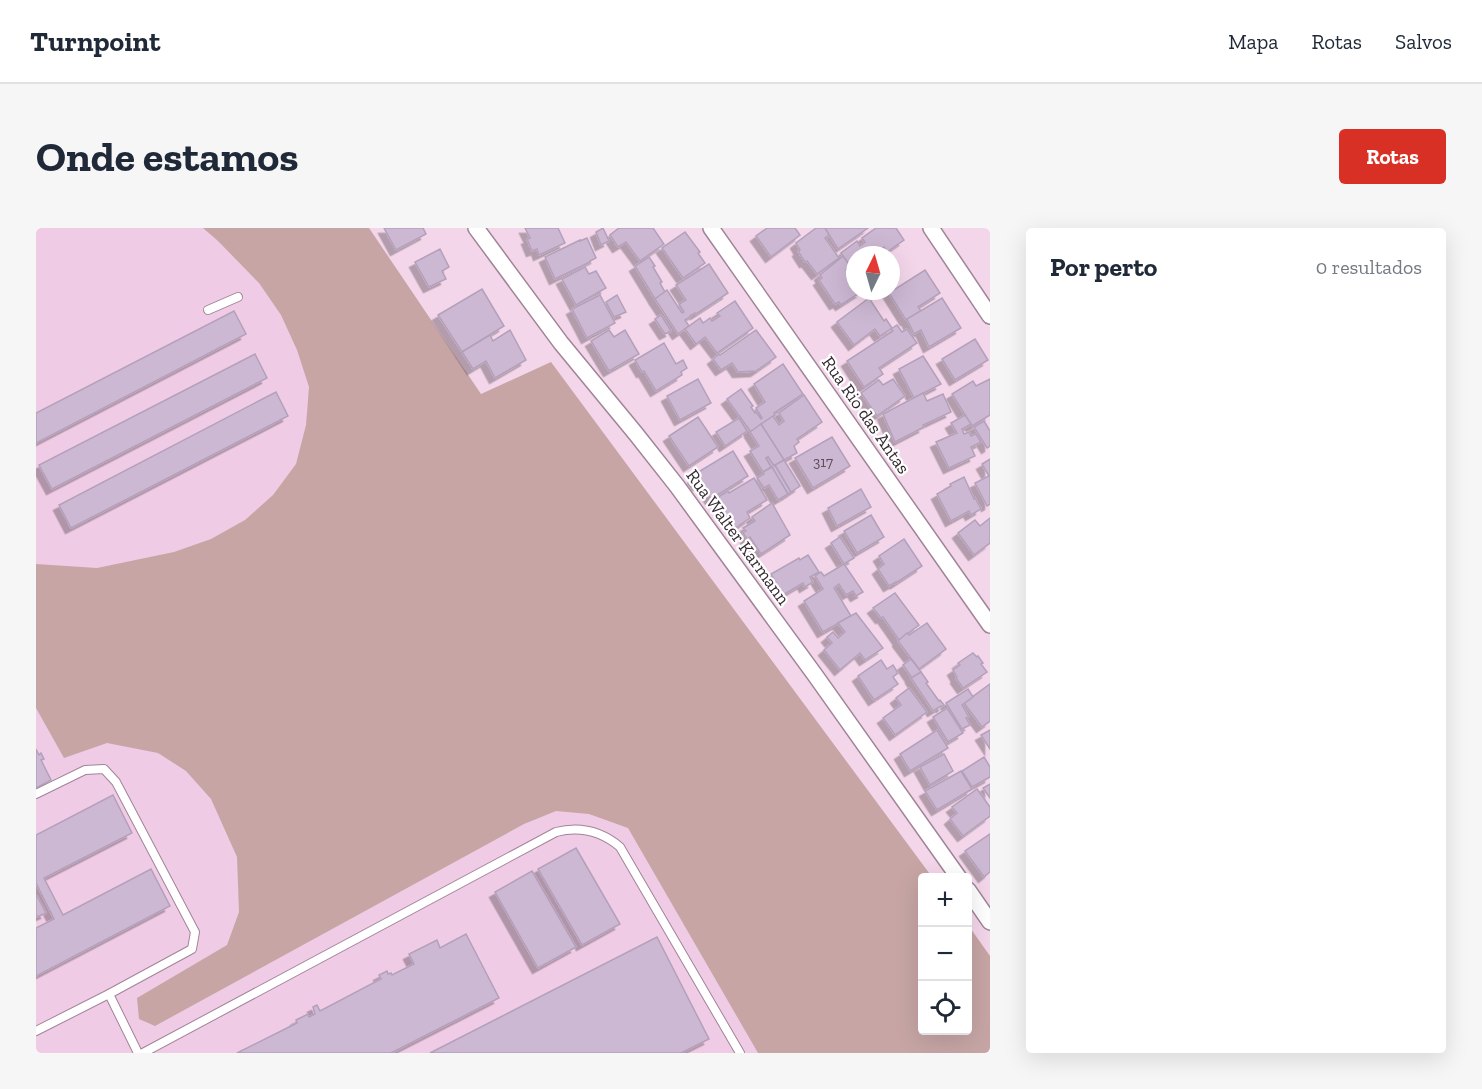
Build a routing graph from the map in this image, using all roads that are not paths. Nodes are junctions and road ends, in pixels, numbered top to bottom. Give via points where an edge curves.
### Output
1 (476, 228) edge
2 (711, 228) edge
3 (931, 228) edge
4 (238, 297) dead end
5 (208, 310) dead end
6 (990, 316) edge
7 (990, 625) edge
8 (36, 794) edge
9 (955, 873) edge
10 (972, 896) edge
11 (990, 922) edge
12 (109, 994) junction
13 (36, 1031) edge
14 (138, 1053) edge
15 (143, 1053) edge
16 (740, 1053) edge

1 - 9 street, Rua Walter Karmann via 561,343 676,486
2 - 7 street, Rua Rio das Antas
3 - 6 street
4 - 5 lane
8 - 12 lane via 85,770 104,769 116,782 195,932 192,949
10 - 11 street
12 - 13 lane
12 - 14 lane
15 - 16 lane via 568,829 603,835 620,847

